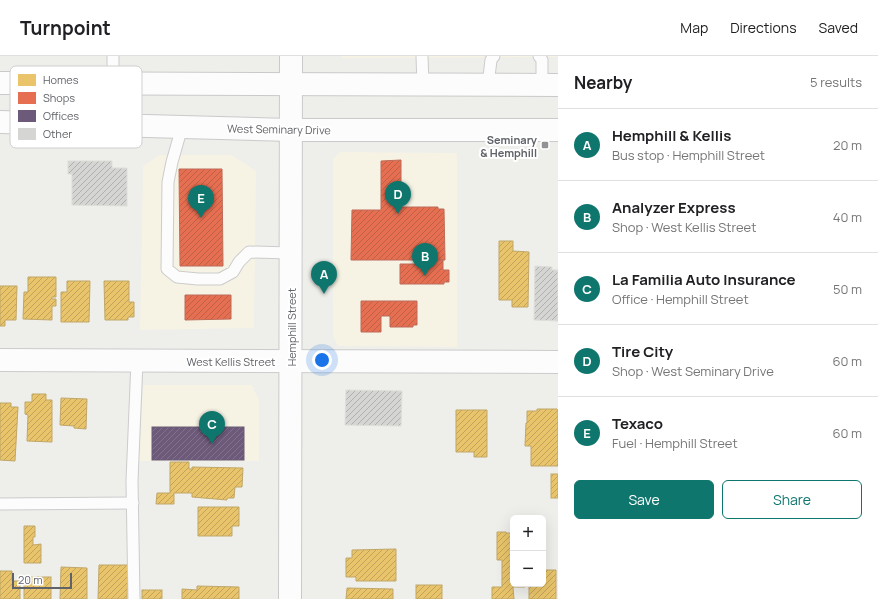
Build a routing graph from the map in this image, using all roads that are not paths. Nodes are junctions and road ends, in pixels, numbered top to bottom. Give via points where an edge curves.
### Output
1 (290, 56) edge
2 (422, 56) edge
3 (494, 56) edge
4 (539, 56) edge
5 (0, 83) edge
6 (10, 83) edge
7 (142, 84) edge
8 (290, 85) junction
9 (423, 86) junction
10 (488, 86) junction
11 (550, 86) edge
12 (0, 122) edge
13 (10, 122) edge
14 (142, 126) edge
15 (182, 127) junction
16 (290, 130) junction
17 (558, 130) edge
18 (290, 253) junction
19 (0, 360) edge
20 (137, 361) junction
21 (291, 361) junction
22 (558, 362) edge
23 (133, 503) junction
24 (0, 504) edge
25 (134, 599) edge
26 (290, 599) edge

1 - 8 main road, Hemphill Street
2 - 9 lane
3 - 10 lane via 491,60
4 - 11 lane
5 - 6 main road
7 - 8 main road
8 - 9 main road
8 - 16 main road, Hemphill Street
9 - 10 main road
10 - 11 main road
12 - 13 main road, West Seminary Drive
14 - 15 main road, West Seminary Drive
15 - 16 main road, West Seminary Drive
15 - 18 lane via 168,182 167,268 177,277 220,279 233,272 249,252
16 - 17 main road, West Seminary Drive
16 - 18 main road, Hemphill Street
18 - 21 main road, Hemphill Street
19 - 20 main road, West Kellis Street
20 - 21 main road, West Kellis Street
20 - 23 lane
21 - 22 main road, West Kellis Street
21 - 26 main road, Hemphill Street
23 - 24 lane
23 - 25 lane

